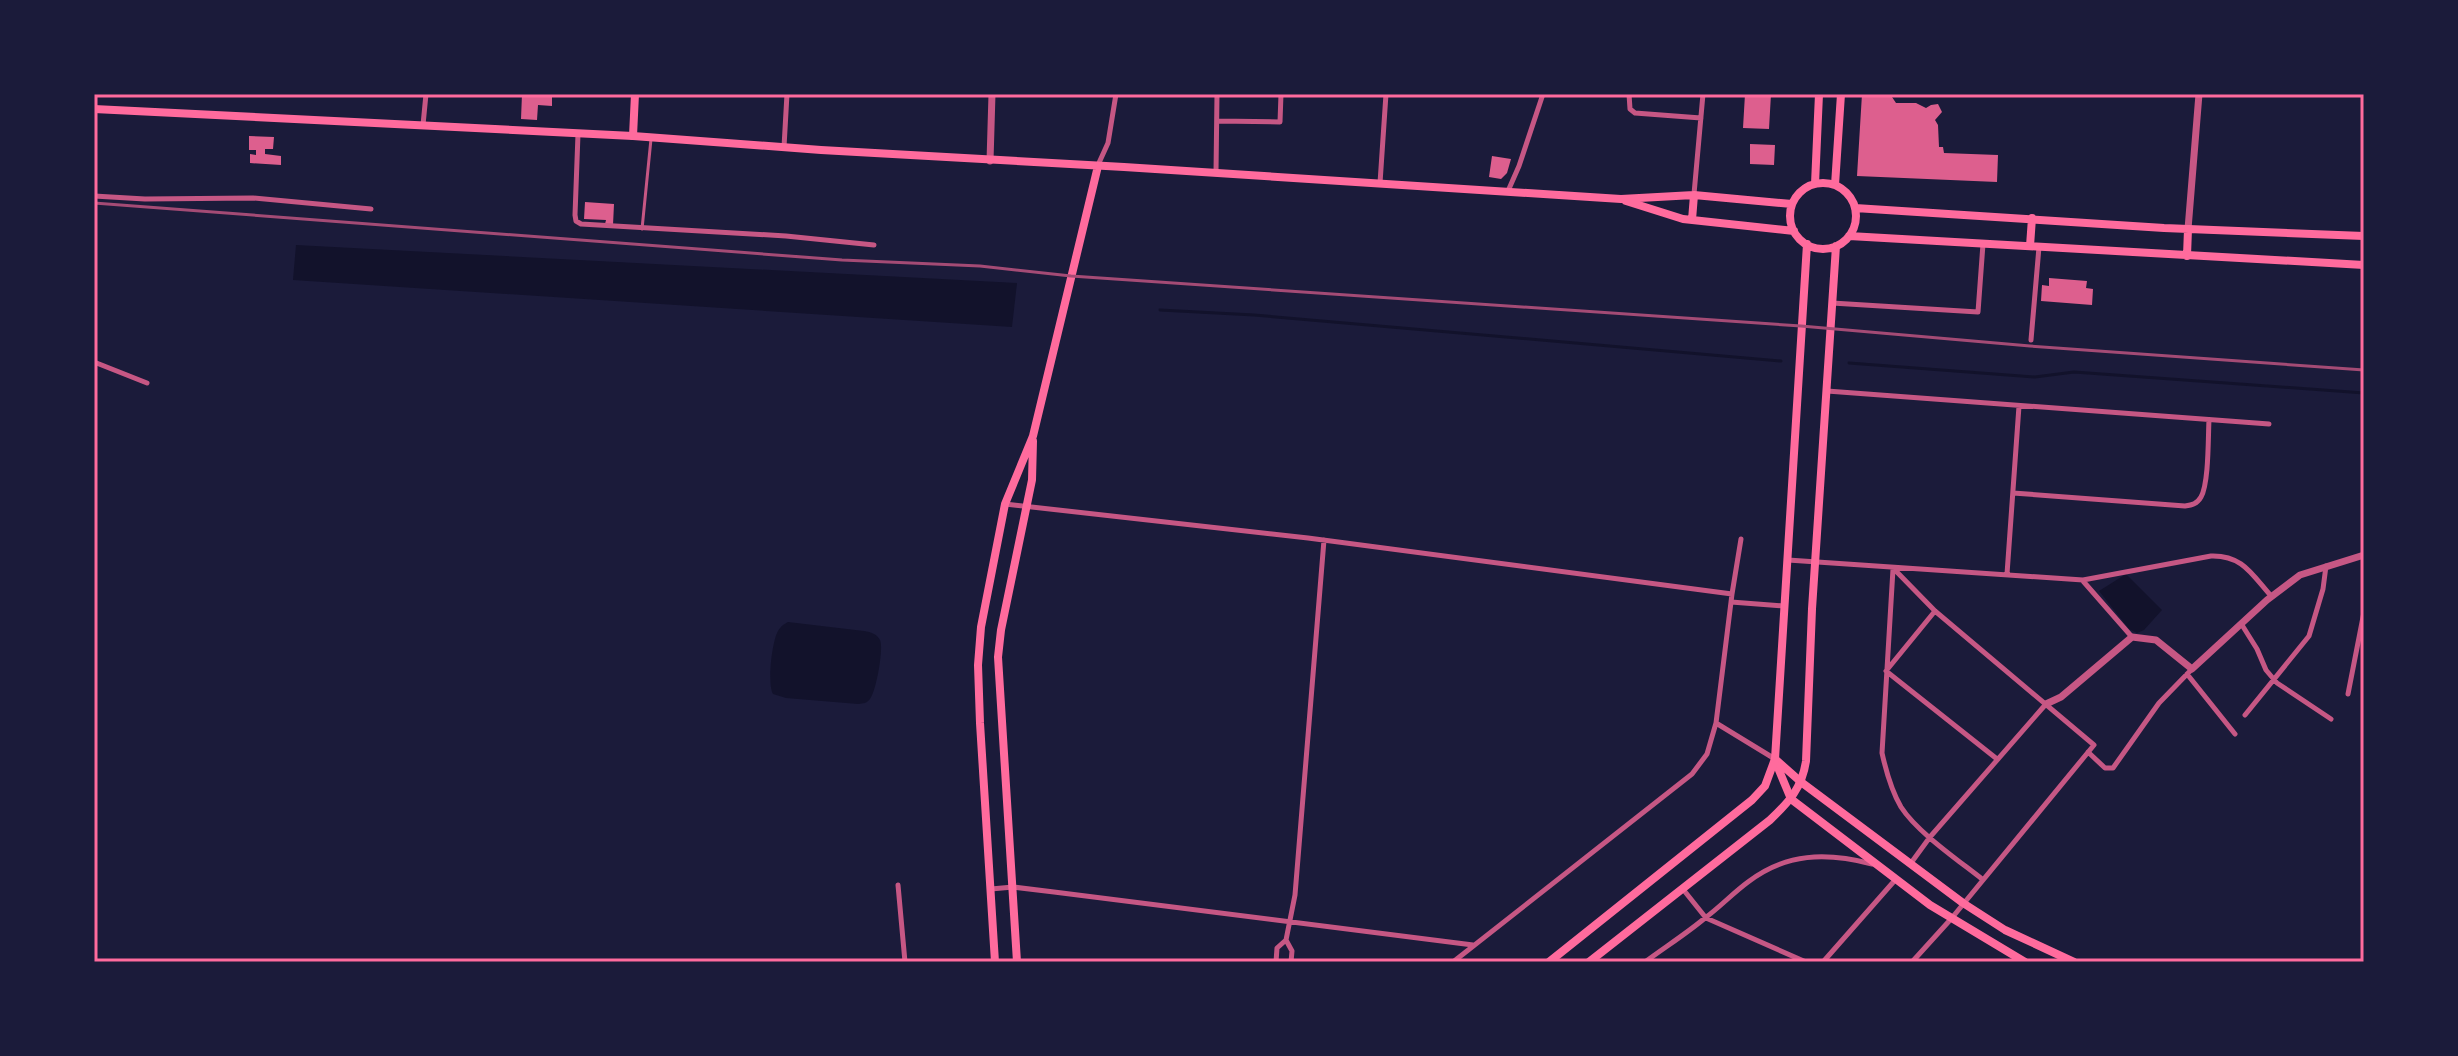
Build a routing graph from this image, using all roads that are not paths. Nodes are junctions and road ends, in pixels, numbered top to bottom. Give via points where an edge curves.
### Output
1 (426, 94) edge
2 (635, 94) edge
3 (787, 94) edge
4 (992, 94) edge
5 (1116, 94) edge
6 (1217, 94) edge
7 (1281, 94) edge
8 (1386, 94) edge
9 (1543, 94) edge
10 (1629, 94) edge
11 (1703, 94) edge
12 (1819, 94) edge
13 (1841, 94) edge
14 (2199, 94) edge
15 (94, 109) edge
16 (1701, 118) junction
17 (1218, 121) junction
18 (423, 126) junction
19 (578, 134) junction
20 (633, 136) junction
21 (651, 139) junction
22 (784, 148) junction
23 (990, 161) junction
24 (1098, 166) junction
25 (1216, 173) junction
26 (1380, 184) junction
27 (1815, 184) junction
28 (1835, 185) junction
29 (1508, 192) junction
30 (1694, 195) junction
31 (94, 196) edge
32 (1671, 197) junction
33 (1621, 199) junction
34 (1792, 204) junction
35 (1855, 208) junction
36 (371, 209) dead end
37 (1668, 216) junction
38 (2032, 218) junction
39 (1692, 220) junction
40 (642, 229) junction
41 (2188, 229) junction
42 (1794, 231) junction
43 (1849, 236) junction
44 (2364, 236) edge
45 (1983, 243) junction
46 (1807, 244) junction
47 (874, 245) dead end
48 (1836, 246) junction
49 (2034, 246) junction
50 (2187, 256) junction
51 (2364, 265) edge
52 (1832, 303) junction
53 (2031, 340) dead end
54 (94, 362) edge
55 (147, 383) dead end
56 (1827, 391) junction
57 (2019, 406) junction
58 (2209, 420) junction
59 (2269, 424) dead end
60 (1033, 436) junction
61 (2013, 493) junction
62 (1005, 504) junction
63 (1028, 508) junction
64 (1741, 539) dead end
65 (1324, 540) junction
66 (2364, 555) edge
67 (1787, 560) junction
68 (1816, 562) junction
69 (2326, 566) junction
70 (1893, 568) junction
71 (2007, 574) junction
72 (2083, 580) junction
73 (1732, 594) junction
74 (2272, 597) junction
75 (1731, 602) junction
76 (1783, 606) junction
77 (1935, 611) junction
78 (2364, 612) edge
79 (2242, 625) junction
80 (2132, 637) junction
81 (2357, 650) junction
82 (2364, 652) edge
83 (1886, 671) junction
84 (2189, 671) junction
85 (2274, 680) junction
86 (2348, 694) dead end
87 (2046, 704) junction
88 (2245, 715) dead end
89 (2331, 719) dead end
90 (1716, 723) junction
91 (2235, 734) dead end
92 (2088, 752) junction
93 (1775, 759) junction
94 (1997, 759) junction
95 (1801, 782) junction
96 (1791, 799) junction
97 (1930, 837) junction
98 (1910, 864) junction
99 (1877, 865) junction
100 (1896, 879) junction
101 (1982, 879) junction
102 (898, 885) dead end
103 (1013, 887) junction
104 (1682, 888) junction
105 (991, 889) junction
106 (1963, 903) junction
107 (1706, 918) junction
108 (1951, 919) junction
109 (1289, 922) junction
110 (1286, 940) junction
111 (1474, 946) junction
112 (905, 962) edge
113 (995, 962) edge
114 (1017, 962) edge
115 (1276, 962) edge
116 (1291, 962) edge
117 (1453, 962) edge
118 (1549, 962) edge
119 (1589, 962) edge
120 (1645, 962) edge
121 (1806, 962) edge
122 (1823, 962) edge
123 (1912, 962) edge
124 (2025, 962) edge
125 (2074, 962) edge

1 - 18 street
2 - 20 main road
3 - 22 street
4 - 23 street
5 - 24 street via 1108,143
6 - 17 street
7 - 17 street via 1280,122
8 - 26 street
9 - 29 street
10 - 16 street via 1635,113
11 - 16 street
12 - 27 main road
13 - 28 main road
14 - 41 street
15 - 18 main road
16 - 30 street
17 - 25 street
18 - 19 main road
19 - 20 main road
19 - 40 street via 576,221
20 - 21 main road
21 - 22 main road
21 - 40 lane
22 - 23 main road
23 - 24 main road
24 - 25 main road
24 - 60 main road
25 - 26 main road
26 - 29 main road
27 - 28 main road
27 - 34 main road via 1802,190
28 - 35 main road
29 - 33 main road
30 - 32 main road
30 - 34 main road
30 - 39 main road
31 - 36 street via 253,198
32 - 33 main road
32 - 37 main road
33 - 37 main road
34 - 42 main road
35 - 38 main road
35 - 43 main road
37 - 39 main road
38 - 41 main road
38 - 49 main road
39 - 42 main road
40 - 47 street
41 - 44 main road
41 - 50 main road
42 - 46 main road
43 - 45 main road
43 - 48 main road
45 - 49 main road
45 - 52 street via 1978,312
46 - 48 main road via 1821,249
46 - 67 main road
48 - 52 main road
49 - 50 main road
49 - 53 street
50 - 51 main road
52 - 56 main road
54 - 55 street
56 - 57 street
56 - 68 main road
57 - 58 street
57 - 61 street
58 - 59 street
58 - 61 street via 2204,488 2193,505
60 - 62 main road
60 - 63 main road
61 - 71 street
62 - 63 street
62 - 105 main road via 978,665
63 - 65 street
63 - 103 main road via 998,657
64 - 73 street
65 - 73 street
65 - 109 street
66 - 69 street
67 - 68 street
67 - 76 main road
68 - 70 street
68 - 95 main road
69 - 74 street via 2300,575
69 - 85 street via 2309,636
70 - 71 street
70 - 77 street
70 - 83 street
71 - 72 street
72 - 74 street via 2226,555
72 - 80 street
73 - 75 street
74 - 79 street
75 - 76 street
75 - 90 street
76 - 93 main road
77 - 83 street
77 - 87 street
78 - 81 street
79 - 84 street
79 - 85 street
80 - 84 street via 2156,640
80 - 87 street
81 - 82 street
81 - 86 street
83 - 94 street
83 - 97 street via 1882,753 1888,780 1902,809
84 - 91 street
84 - 92 street via 2112,769
85 - 88 street
85 - 89 street
87 - 92 street via 2094,745
87 - 94 street
90 - 93 street
90 - 111 street via 1707,754 1692,774
92 - 101 street
93 - 95 main road
93 - 96 main road
93 - 118 main road via 1765,786 1752,800
94 - 97 street
95 - 96 main road
95 - 98 main road
96 - 99 main road
96 - 104 main road
97 - 98 street
97 - 101 street
98 - 106 main road
99 - 100 main road
99 - 107 street via 1817,857 1779,863
100 - 108 main road
100 - 122 street
101 - 106 street
102 - 112 street
103 - 105 street
103 - 109 street
103 - 114 main road
104 - 107 street
104 - 119 main road
105 - 113 main road
106 - 108 street
106 - 125 main road via 2005,930
107 - 120 street
107 - 121 street
108 - 123 street
108 - 124 main road
109 - 110 street
109 - 111 street
110 - 115 street via 1277,948
110 - 116 street
111 - 117 street

